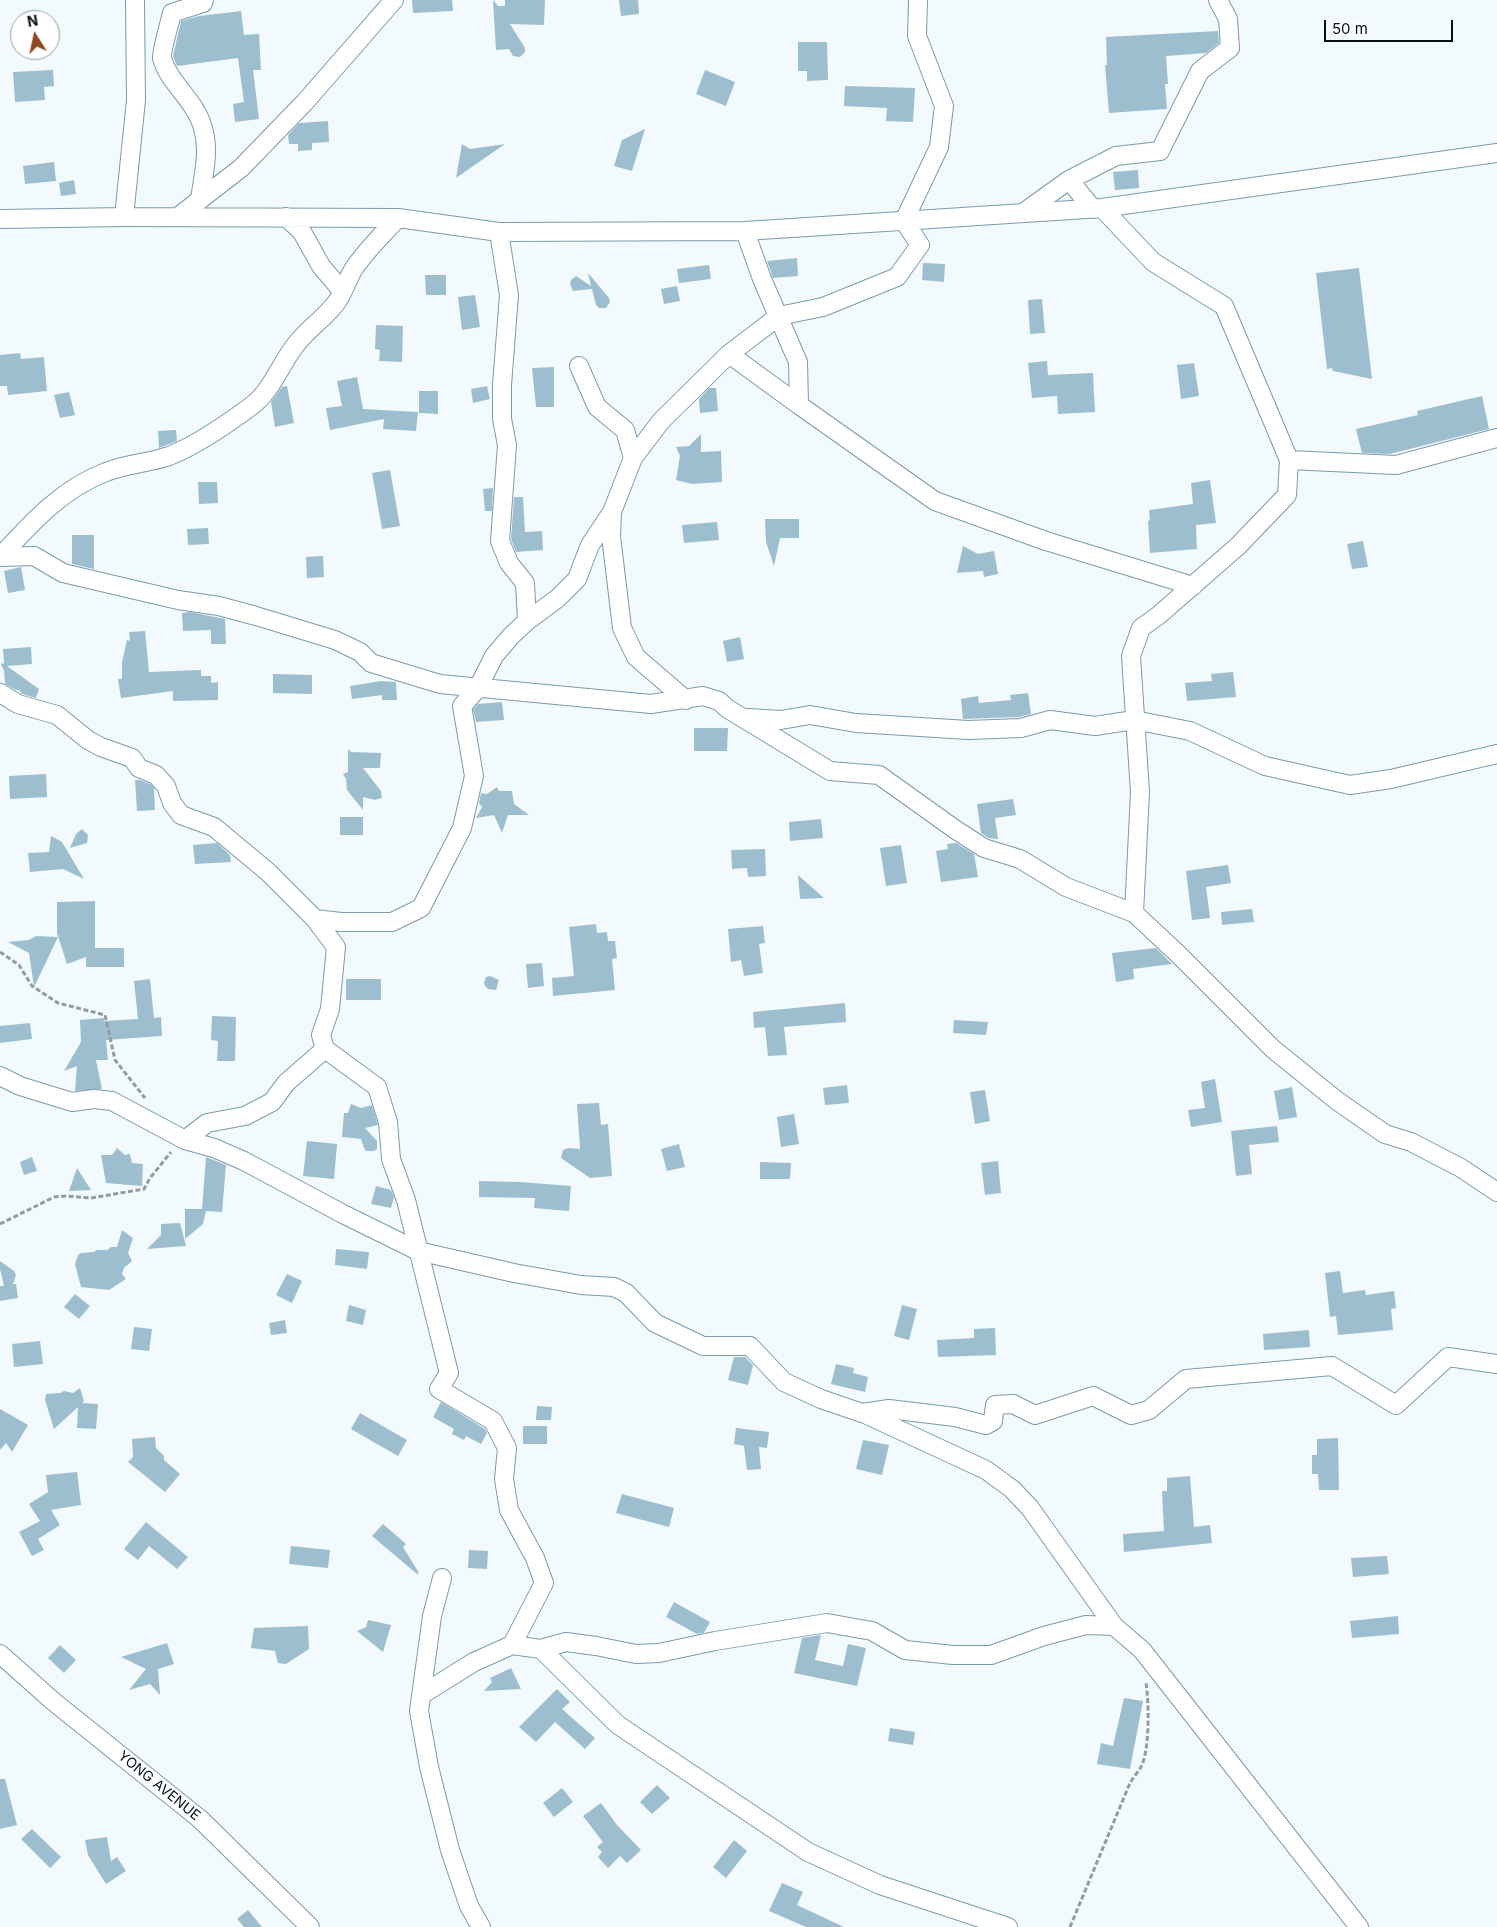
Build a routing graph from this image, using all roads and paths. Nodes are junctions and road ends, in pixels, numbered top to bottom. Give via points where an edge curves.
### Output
1 (135, 0) edge
2 (204, 0) edge
3 (394, 0) edge
4 (918, 0) edge
5 (1218, 0) edge
6 (1497, 153) edge
7 (1069, 180) junction
8 (200, 200) junction
9 (1097, 208) junction
10 (1023, 214) junction
11 (124, 216) junction
12 (179, 216) junction
13 (286, 217) junction
14 (398, 218) junction
15 (0, 219) edge
16 (904, 221) junction
17 (745, 231) junction
18 (499, 232) junction
19 (342, 290) junction
20 (779, 316) junction
21 (729, 354) junction
22 (579, 366) dead end
23 (799, 405) junction
24 (1497, 438) edge
25 (633, 458) junction
26 (1289, 460) junction
27 (612, 512) junction
28 (1, 556) edge
29 (1193, 586) junction
30 (527, 621) junction
31 (478, 688) junction
32 (0, 693) edge
33 (686, 700) junction
34 (745, 718) junction
35 (1134, 720) junction
36 (1497, 754) edge
37 (1134, 913) junction
38 (315, 919) junction
39 (0, 952) edge
40 (325, 1050) junction
41 (0, 1076) edge
42 (149, 1103) dead end
43 (185, 1140) junction
44 (1497, 1192) edge
45 (0, 1224) edge
46 (418, 1251) junction
47 (1497, 1364) edge
48 (862, 1413) junction
49 (442, 1578) dead end
50 (1114, 1626) junction
51 (512, 1645) junction
52 (541, 1649) junction
53 (1142, 1650) junction
54 (0, 1654) edge
55 (421, 1695) junction
56 (310, 1927) edge
57 (481, 1927) edge
58 (1008, 1927) edge
59 (1070, 1927) edge
60 (1359, 1927) edge

1 - 11 street via 136,100
2 - 8 street via 172,13 162,57 203,126 207,147
3 - 8 street via 305,102 241,168
4 - 16 street via 917,36 944,106 939,147
5 - 7 street via 1228,19 1230,48 1200,71 1160,151 1116,156
6 - 9 street
7 - 9 street
7 - 10 street
8 - 12 street
9 - 10 street
9 - 26 street via 1152,262 1224,306
10 - 16 street
11 - 12 street
11 - 15 street
12 - 13 street
13 - 14 street
13 - 19 street via 302,232 321,266
14 - 18 street
14 - 19 street via 354,268
16 - 17 street
16 - 20 street via 920,245 897,277 823,307
17 - 18 street
17 - 20 street
18 - 30 street via 509,295 502,394 507,445 500,541 509,563 525,583
19 - 28 street via 338,301 295,346 273,382 251,407 169,456 107,472 63,495
20 - 21 street
20 - 23 street via 798,362
21 - 23 street
21 - 25 street via 662,421
22 - 25 street via 597,406 625,430
23 - 29 street via 935,501 1046,541
24 - 26 street via 1396,464
25 - 27 street
26 - 29 street via 1287,495 1238,546
27 - 30 street via 590,545 577,579
27 - 33 street via 611,536 622,628 636,657
28 - 31 street via 34,556 63,573 256,616 335,640 360,652 371,664 440,684
29 - 35 street via 1141,628 1131,656
30 - 31 street via 494,656
31 - 33 street via 651,704
31 - 38 street via 462,706 474,776 462,828 421,908 392,922
32 - 38 street via 18,704 58,715 88,740 132,758 139,768 156,775 182,815 202,821 220,832 268,872
33 - 34 street via 703,696 719,701
34 - 35 street via 781,720 810,715 856,723 968,730 1021,728 1050,720 1095,726
34 - 37 street via 830,771 879,775 984,848 1020,859 1066,887
35 - 36 street via 1190,731 1265,766 1350,785 1391,779
35 - 37 street via 1140,792
37 - 44 street via 1273,1049 1336,1100 1385,1134 1411,1142 1461,1168
38 - 40 street via 336,947 330,1009 321,1035
39 - 42 path via 19,965 32,986 58,1003 105,1015 115,1060
40 - 43 street via 286,1084 272,1102 245,1116 207,1123
40 - 46 street via 377,1087 388,1122 391,1159 406,1200
41 - 43 street via 20,1086 72,1102 112,1101
43 - 45 path via 162,1162 144,1189 91,1198 54,1197
43 - 46 street via 244,1161
46 - 48 street via 524,1274 614,1287 626,1293 656,1322 671,1330 703,1346 750,1346 784,1382
46 - 51 street via 448,1373 439,1389 493,1421 507,1448 504,1479 509,1510 535,1558 544,1583
47 - 48 street via 1448,1357 1396,1405 1332,1366 1186,1379 1149,1410 1131,1415 1093,1396 1035,1415 1013,1404 995,1405 993,1421 986,1426 955,1417 888,1409
48 - 50 street via 986,1470 1012,1489 1030,1508
49 - 55 street via 432,1616
50 - 52 street via 1086,1625 991,1655 905,1650 872,1631 827,1623 659,1653 636,1654 566,1642
50 - 53 street
51 - 52 street
51 - 55 street via 474,1662
52 - 58 street via 618,1726 808,1852 880,1885
53 - 59 path via 1149,1703 1142,1766 1130,1783
53 - 60 street
54 - 56 street, YONG AVENUE via 54,1702 200,1819
55 - 57 street via 419,1712 429,1767 450,1850

